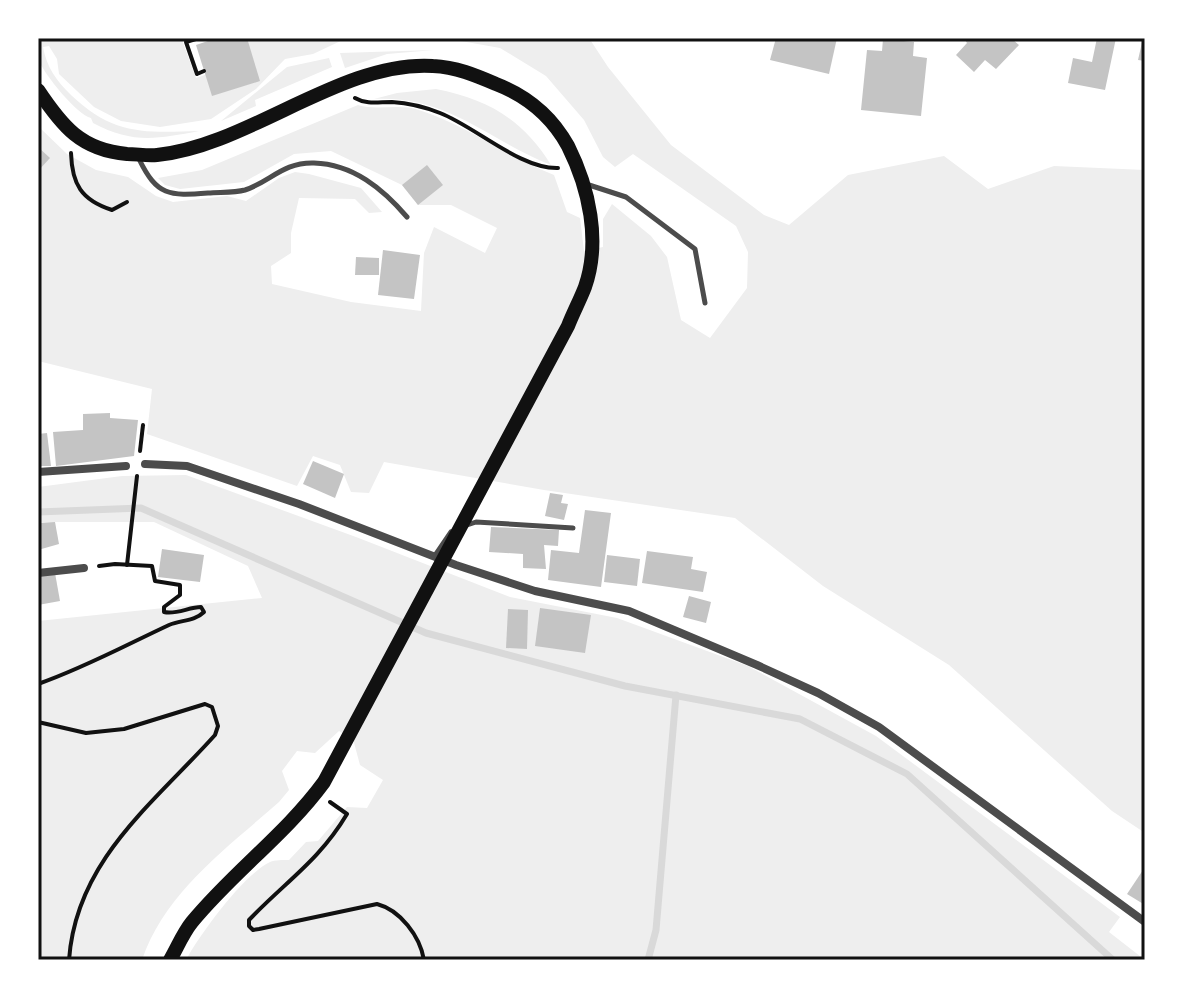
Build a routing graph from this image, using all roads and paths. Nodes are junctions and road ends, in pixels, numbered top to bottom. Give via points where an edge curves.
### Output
1 (199, 38) edge
2 (204, 71) dead end
3 (344, 84) junction
4 (38, 90) edge
5 (71, 150) dead end
6 (137, 154) junction
7 (578, 167) junction
8 (584, 184) junction
9 (127, 202) dead end
10 (407, 217) dead end
11 (705, 303) dead end
12 (143, 425) dead end
13 (139, 454) dead end
14 (126, 466) dead end
15 (141, 466) joint
16 (38, 472) edge
17 (573, 528) dead end
18 (434, 557) junction
19 (127, 565) junction
20 (84, 568) joint
21 (38, 573) edge
22 (38, 684) edge
23 (38, 722) edge
24 (316, 792) junction
25 (1145, 922) edge
26 (69, 960) edge
27 (170, 960) edge
28 (424, 960) edge

1 - 2 path via 186,42 197,74
3 - 6 main road via 196,147 155,156
3 - 7 path via 357,100 417,105 524,159 551,168
3 - 7 main road via 401,68 465,70 541,110
4 - 6 main road via 76,137 105,152
5 - 9 path via 72,174 96,205 112,210
6 - 10 lane via 148,178 162,191 180,195 246,190 284,167 313,163 354,171
7 - 8 main road
8 - 11 lane via 626,197 695,249
8 - 24 main road via 592,242 586,285 568,326
12 - 13 path
14 - 16 street
15 - 18 street via 187,466
15 - 19 path
17 - 18 lane via 476,522 452,531
18 - 25 street via 535,591 629,611 818,693 879,727
19 - 20 path
19 - 22 path via 152,566 155,581 180,585 180,595 164,612 193,607 204,612
20 - 21 street
23 - 26 path via 86,733 124,729 205,704 212,707 218,726 107,852 86,894
24 - 27 main road via 190,925
24 - 28 path via 347,814 333,837 249,920 249,926 259,929 377,904 403,920

